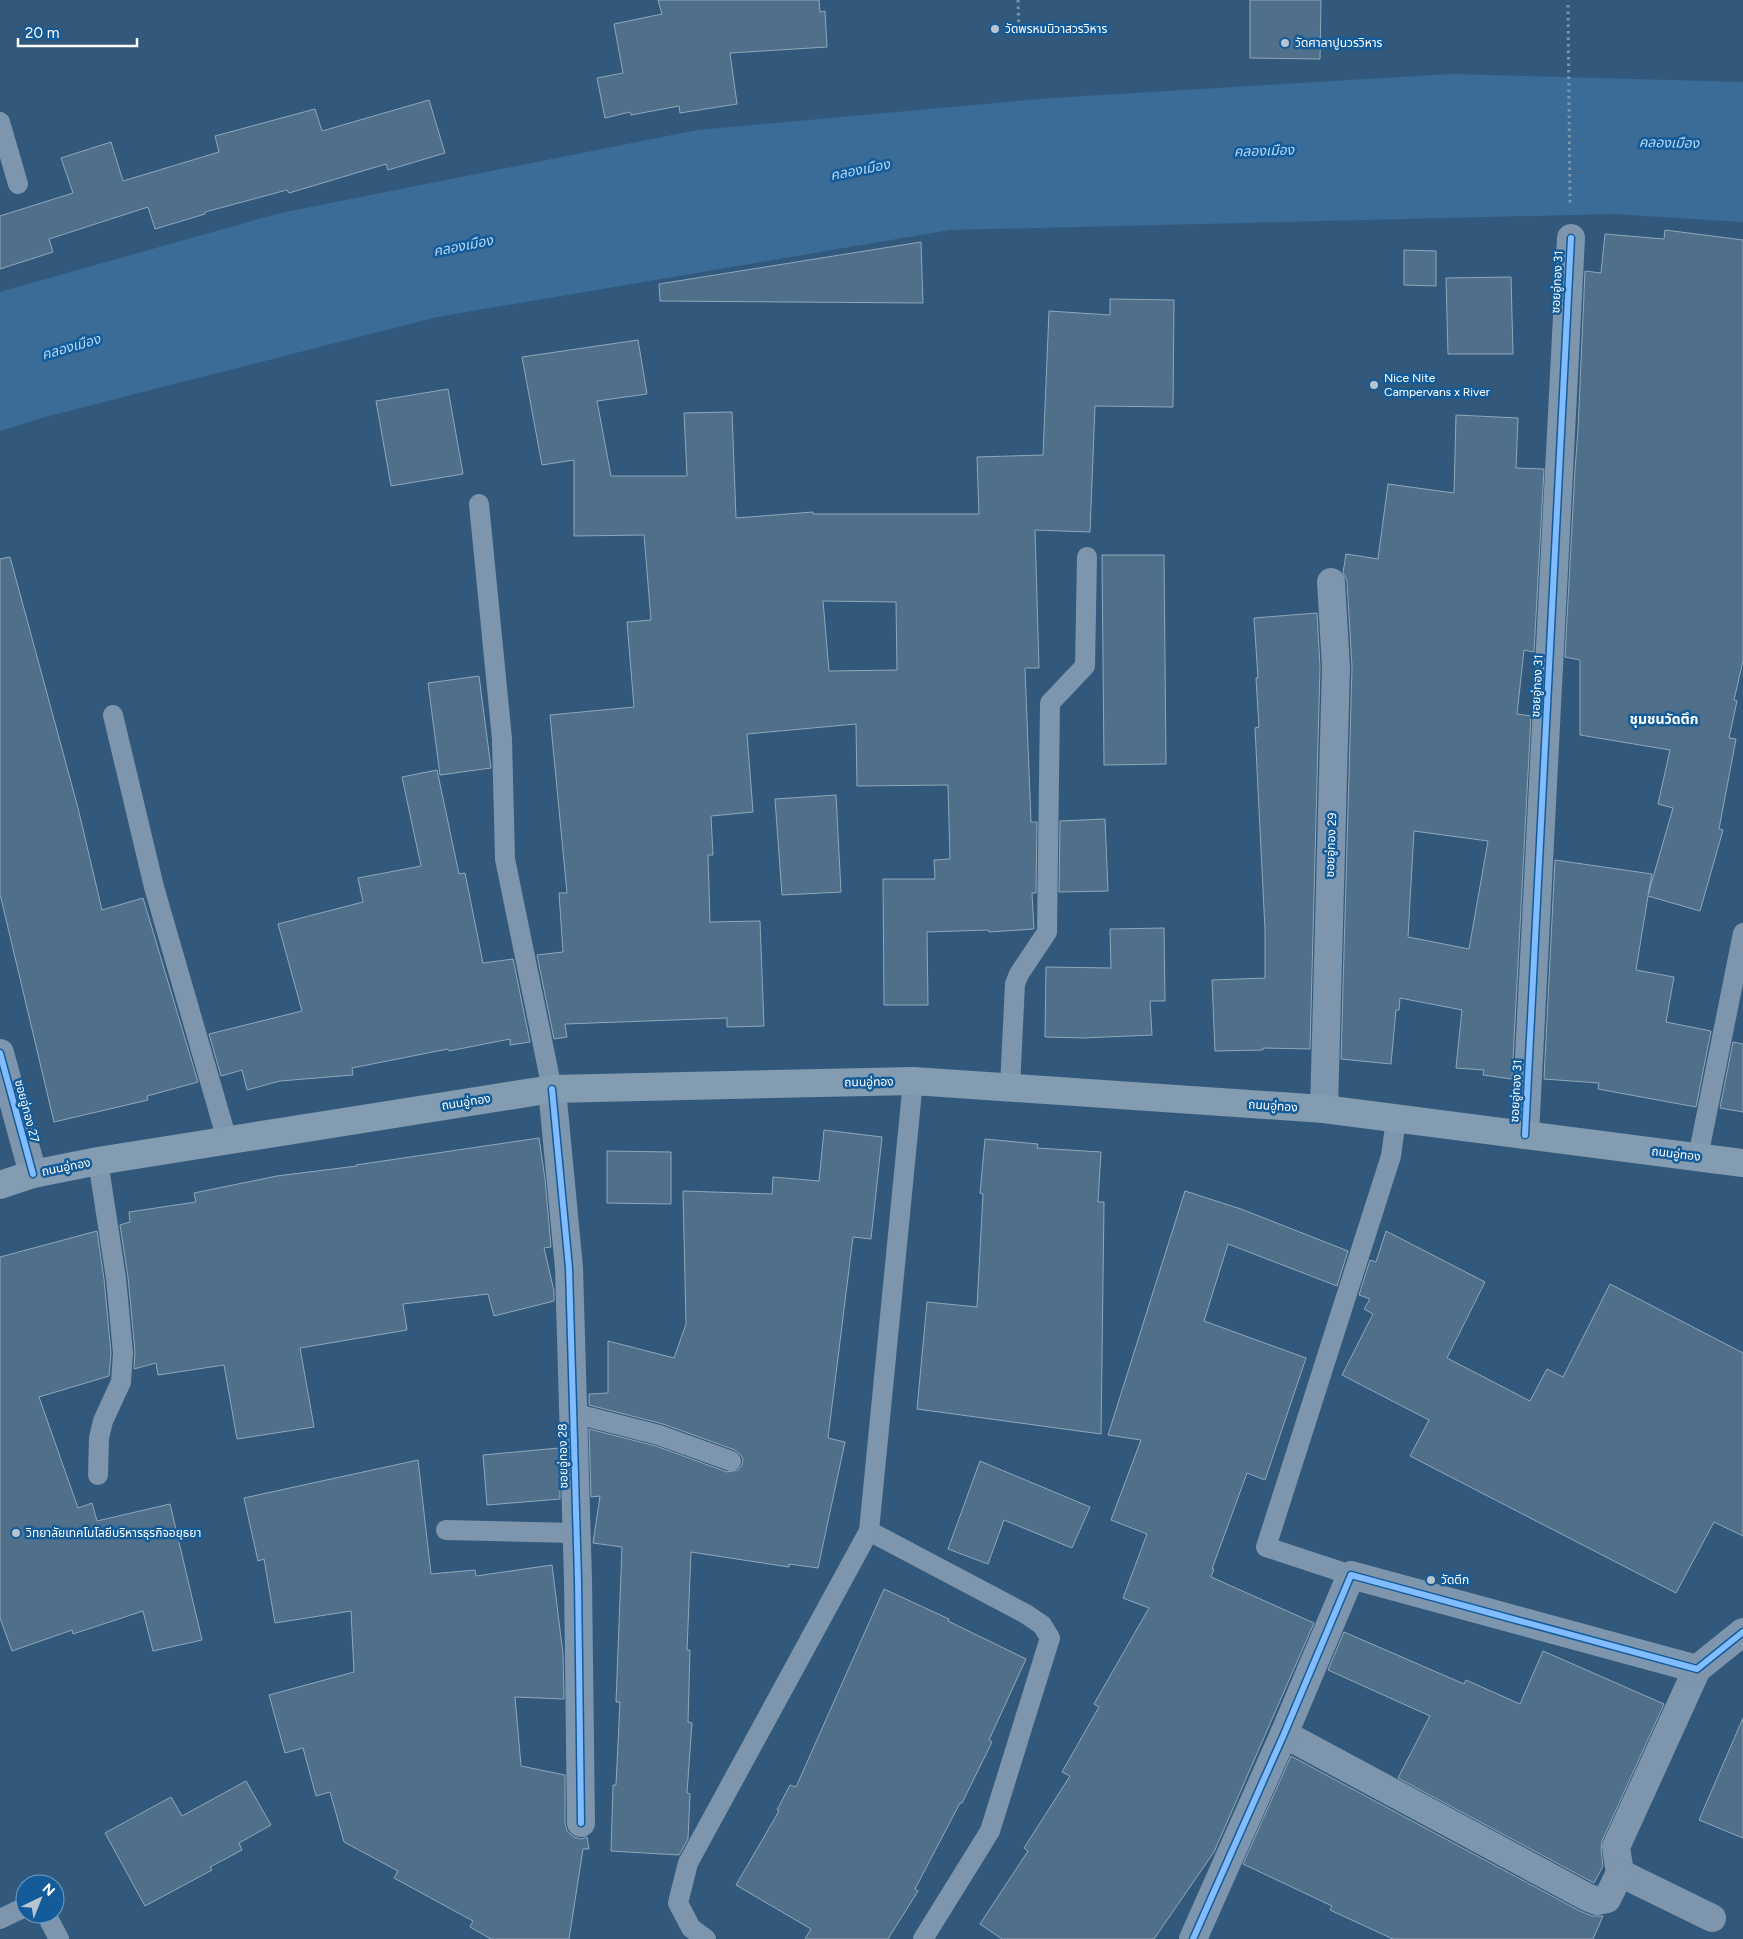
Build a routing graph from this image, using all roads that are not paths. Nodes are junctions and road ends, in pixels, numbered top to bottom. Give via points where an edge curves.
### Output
1 (0, 122) edge
2 (18, 184) dead end
3 (1571, 238) road end
4 (479, 504) dead end
5 (1087, 557) dead end
6 (1331, 582) dead end
7 (113, 715) dead end
8 (1743, 933) edge
9 (0, 1053) edge
10 (913, 1081) junction
11 (1010, 1087) junction
12 (552, 1089) junction
13 (1324, 1109) junction
14 (1396, 1119) junction
15 (1525, 1135) junction
16 (227, 1140) junction
17 (1698, 1157) junction
18 (98, 1161) junction
19 (1743, 1163) edge
20 (33, 1174) junction
21 (0, 1185) edge
22 (573, 1413) junction
23 (731, 1461) dead end
24 (98, 1475) dead end
25 (446, 1530) dead end
26 (869, 1532) junction
27 (576, 1533) junction
28 (1351, 1575) junction
29 (1743, 1632) edge
30 (1697, 1669) junction
31 (1284, 1734) junction
32 (581, 1824) dead end
33 (1620, 1873) junction
34 (15, 1912) edge
35 (1712, 1918) dead end
36 (0, 1919) edge
37 (51, 1924) edge
38 (59, 1939) edge
39 (706, 1939) edge
40 (923, 1939) edge
41 (1193, 1939) edge

1 - 2 lane
3 - 15 street, ซอยอู่ทอง 31
4 - 12 lane via 502,739 506,858
5 - 11 lane via 1085,666 1050,703 1047,932 1015,984
6 - 13 street, ซอยอู่ทอง 29 via 1336,666
7 - 16 lane via 154,887
8 - 17 lane
9 - 20 street, ซอยอู่ทอง 27
10 - 11 main road, ถนนอู่ทอง
10 - 12 main road, ถนนอู่ทอง
10 - 26 lane
11 - 13 main road, ถนนอู่ทอง
12 - 16 main road, ถนนอู่ทอง
12 - 22 street, ซอยอู่ทอง 28 via 569,1268
13 - 14 main road, ถนนอู่ทอง
14 - 15 main road, ถนนอู่ทอง
14 - 28 lane via 1390,1156 1266,1547
15 - 17 main road, ถนนอู่ทอง
16 - 18 main road, ถนนอู่ทอง
17 - 19 main road, ถนนอู่ทอง
18 - 20 main road, ถนนอู่ทอง
18 - 24 lane via 116,1278 123,1353 121,1382 99,1438
20 - 21 main road, ถนนอู่ทอง
22 - 23 lane via 659,1435
22 - 27 street, ซอยอู่ทอง 28
25 - 27 lane
26 - 39 lane via 688,1863 678,1903 691,1928
26 - 40 lane via 1026,1614 1042,1625 1050,1638 990,1831
27 - 32 street, ซอยอู่ทอง 28
28 - 30 street
28 - 31 street
29 - 30 street
30 - 33 street via 1616,1847
31 - 33 street via 1592,1899 1607,1899
31 - 41 street
33 - 35 street
34 - 36 lane
37 - 38 lane

